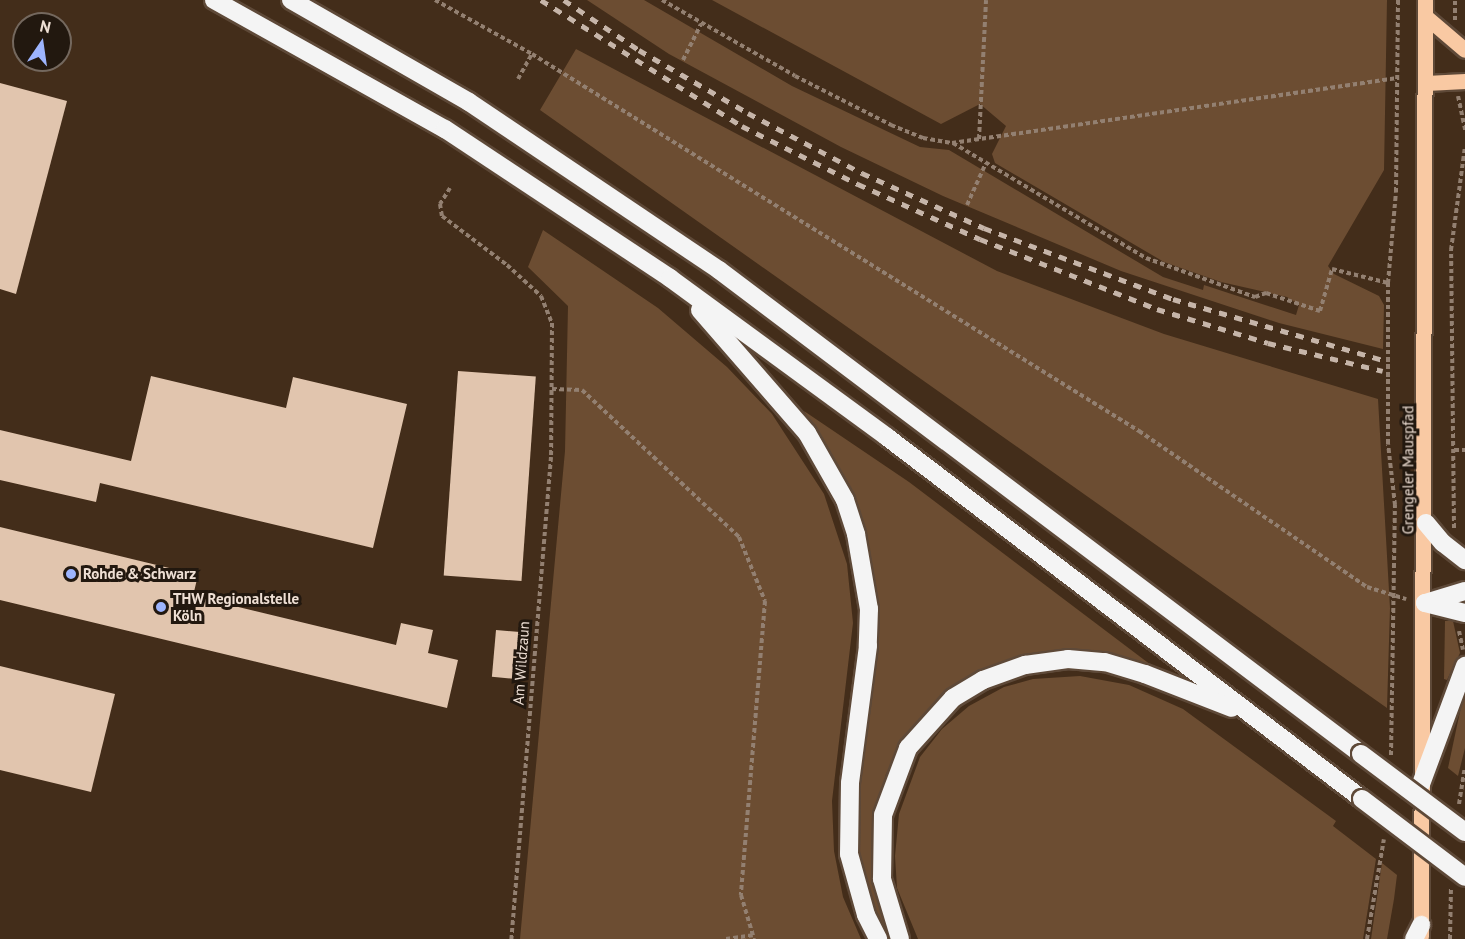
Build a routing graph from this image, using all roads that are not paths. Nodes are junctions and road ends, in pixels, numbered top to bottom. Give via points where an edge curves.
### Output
1 (214, 0) edge
2 (291, 0) edge
3 (1425, 0) edge
4 (1425, 16) junction
5 (1465, 50) edge
6 (1459, 81) edge
7 (1426, 83) junction
8 (670, 278) junction
9 (1426, 523) junction
10 (1465, 560) edge
11 (1465, 591) edge
12 (1425, 603) junction
13 (1465, 613) edge
14 (1465, 666) edge
15 (1254, 717) junction
16 (1421, 784) junction
17 (1465, 832) edge
18 (1465, 877) edge
19 (1419, 934) edge
20 (878, 939) edge
21 (900, 939) edge

1 - 8 highway via 445,129
2 - 17 highway, bridge via 469,102 710,263
3 - 4 main road, Grengeler Mauspfad
4 - 5 main road
4 - 7 main road, Grengeler Mauspfad
6 - 7 main road
7 - 9 main road, Grengeler Mauspfad
8 - 15 highway
8 - 20 highway via 807,433 845,500 856,534 868,618 850,783 849,854 866,915
9 - 10 highway
9 - 12 main road, Grengeler Mauspfad
11 - 12 highway
12 - 13 highway
12 - 16 main road, Grengeler Mauspfad
14 - 16 highway
15 - 18 highway, bridge
15 - 21 highway via 1105,662 1068,659 1025,665 983,680 963,692 930,719 908,748 883,815 882,879
16 - 19 main road, Grengeler Mauspfad

